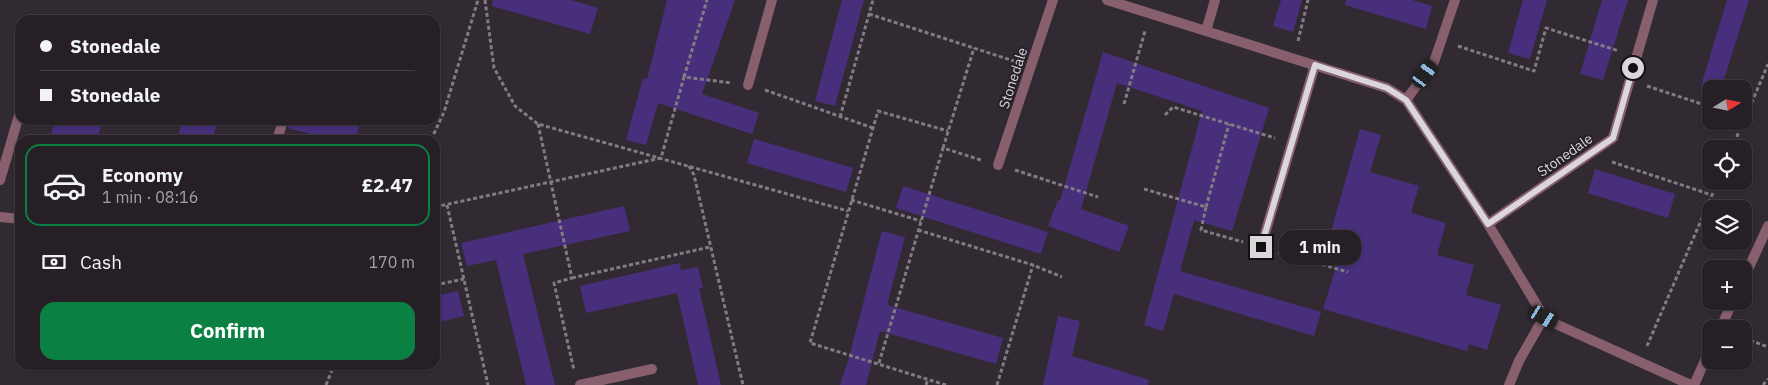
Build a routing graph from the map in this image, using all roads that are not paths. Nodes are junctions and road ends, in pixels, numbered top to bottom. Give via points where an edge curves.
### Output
1 (772, 0) edge
2 (1053, 0) edge
3 (1107, 0) edge
4 (1215, 0) edge
5 (1455, 0) edge
6 (1653, 0) edge
7 (1206, 31) junction
8 (1315, 65) junction
9 (748, 84) dead end
10 (1406, 100) junction
11 (16, 125) edge
12 (282, 127) dead end
13 (279, 135) edge
14 (998, 165) road end
15 (0, 180) edge
16 (0, 217) edge
17 (15, 218) edge
18 (1488, 224) junction
19 (1768, 226) edge
20 (1261, 247) road end
21 (1752, 261) edge
22 (1544, 317) junction
23 (1702, 365) edge
24 (652, 369) dead end
25 (580, 385) edge
26 (1510, 385) edge
27 (1692, 385) edge

1 - 9 street
2 - 14 street, Stonedale
3 - 7 street
4 - 7 street
5 - 10 street via 1434,62
6 - 18 street, Stonedale via 1613,138
7 - 8 street
8 - 10 street via 1387,88
8 - 20 street
10 - 18 street
11 - 15 street
12 - 13 street
16 - 17 street
18 - 22 street
19 - 21 street
22 - 26 street via 1519,361
22 - 27 street
23 - 27 street
24 - 25 street

